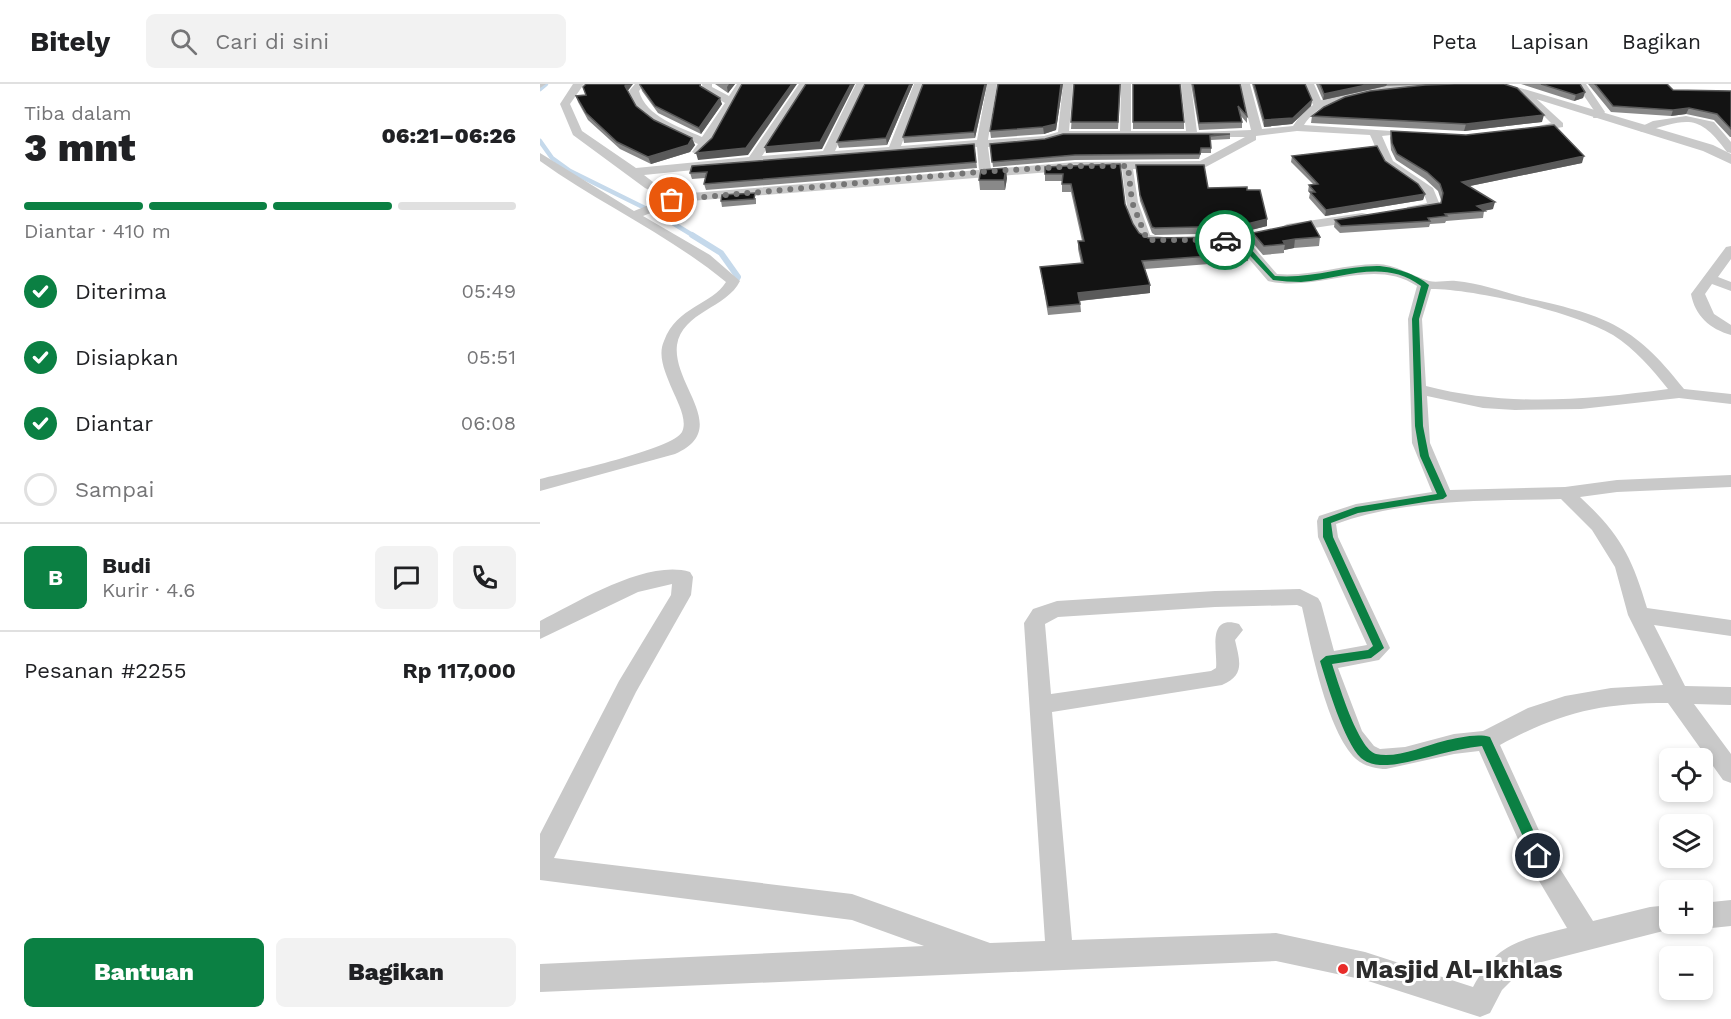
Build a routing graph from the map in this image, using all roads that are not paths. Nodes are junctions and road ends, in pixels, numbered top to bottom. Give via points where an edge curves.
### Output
1 (579, 84) edge
2 (640, 84) edge
3 (707, 84) edge
4 (742, 84) edge
5 (804, 84) edge
6 (861, 84) edge
7 (919, 84) edge
8 (992, 84) edge
9 (1068, 84) edge
10 (1126, 84) edge
11 (1185, 84) edge
12 (1245, 84) edge
13 (1308, 84) edge
14 (1581, 84) edge
15 (1497, 85) edge
16 (1382, 86) edge
17 (1432, 87) edge
18 (1528, 94) junction
19 (731, 102) junction
20 (1318, 107) junction
21 (1598, 114) junction
22 (1646, 127) junction
23 (1291, 130) junction
24 (1257, 132) junction
25 (1374, 132) junction
26 (1516, 133) edge
27 (1064, 134) junction
28 (1125, 134) junction
29 (1192, 134) junction
30 (1402, 134) edge
31 (706, 143) junction
32 (982, 143) junction
33 (894, 149) junction
34 (1731, 150) edge
35 (827, 155) junction
36 (540, 156) edge
37 (753, 160) junction
38 (1731, 160) edge
39 (1128, 166) junction
40 (684, 168) junction
41 (634, 172) junction
42 (985, 172) junction
43 (674, 199) junction
44 (1397, 213) edge
45 (634, 215) junction
46 (1373, 216) edge
47 (1176, 240) edge
48 (1731, 250) edge
49 (1708, 278) junction
50 (1421, 282) junction
51 (1731, 287) edge
52 (1731, 330) edge
53 (1418, 389) junction
54 (1679, 393) junction
55 (1731, 399) edge
56 (1731, 481) edge
57 (540, 485) edge
58 (1565, 493) junction
59 (1443, 496) junction
60 (1638, 615) junction
61 (1731, 628) edge
62 (1232, 630) dead end
63 (540, 631) edge
64 (1326, 661) junction
65 (1674, 694) junction
66 (1731, 696) edge
67 (1039, 705) junction
68 (1486, 741) junction
69 (1731, 773) edge
70 (540, 860) edge
71 (540, 868) edge
72 (1731, 913) edge
73 (1713, 914) edge
74 (1659, 919) edge
75 (1586, 935) junction
76 (1060, 955) junction
77 (992, 957) junction
78 (540, 978) edge
79 (1479, 1011) edge

1 - 41 street via 566,104 577,133
2 - 31 street via 634,98 640,105 660,122
3 - 19 street via 712,93
4 - 19 street
5 - 37 street
6 - 35 street
7 - 33 street
8 - 32 street
9 - 27 street
10 - 28 street
11 - 29 street
12 - 24 street
13 - 20 street
14 - 21 street
15 - 18 street
15 - 21 street
16 - 17 street
16 - 20 street
18 - 21 street
18 - 26 street via 1559,125
19 - 31 street
20 - 23 street
21 - 22 street
22 - 34 street
22 - 38 street
23 - 24 street
23 - 25 street
23 - 39 street via 1232,145 1202,165
24 - 29 street
25 - 30 street
25 - 44 street via 1389,162 1417,181 1434,199 1434,205
27 - 28 street
27 - 32 street
28 - 29 street
31 - 40 street
32 - 33 street
32 - 42 street
33 - 35 street
35 - 37 street
36 - 45 street
37 - 40 street
39 - 42 street
39 - 47 street via 1132,202 1144,237 1153,241
40 - 41 street
41 - 43 street
42 - 43 street
43 - 45 street
45 - 57 street via 705,258 733,281 725,293 686,317 670,339 668,356 691,419 692,433 669,450
46 - 50 street via 1234,240 1273,278 1300,280 1365,268 1390,271
48 - 49 street
49 - 51 street
49 - 52 street via 1698,294 1702,311
50 - 53 street via 1415,319
50 - 54 street via 1487,292 1600,323 1634,343
53 - 54 street via 1472,402 1576,406
53 - 59 street via 1423,449
54 - 55 street
56 - 58 street via 1617,486
58 - 59 street
58 - 60 street via 1599,525 1625,567
59 - 64 street via 1356,510 1326,521 1328,537 1379,648 1371,654
60 - 61 street
60 - 65 street via 1674,686
62 - 67 street via 1224,638 1227,673 1214,679
63 - 70 street via 629,588 666,577 683,578 681,595 627,687
64 - 67 street via 1311,603 1300,597 1057,609 1040,615 1034,623
64 - 68 street via 1342,712 1364,753 1374,759 1395,759 1453,744
65 - 66 street
65 - 68 street via 1595,699 1545,711
65 - 69 street
67 - 76 street
68 - 75 street via 1538,856
71 - 77 street via 852,907
72 - 73 street
74 - 75 street
75 - 79 street via 1518,954 1492,980
76 - 77 street
76 - 79 street via 1276,948 1365,966
77 - 78 street

